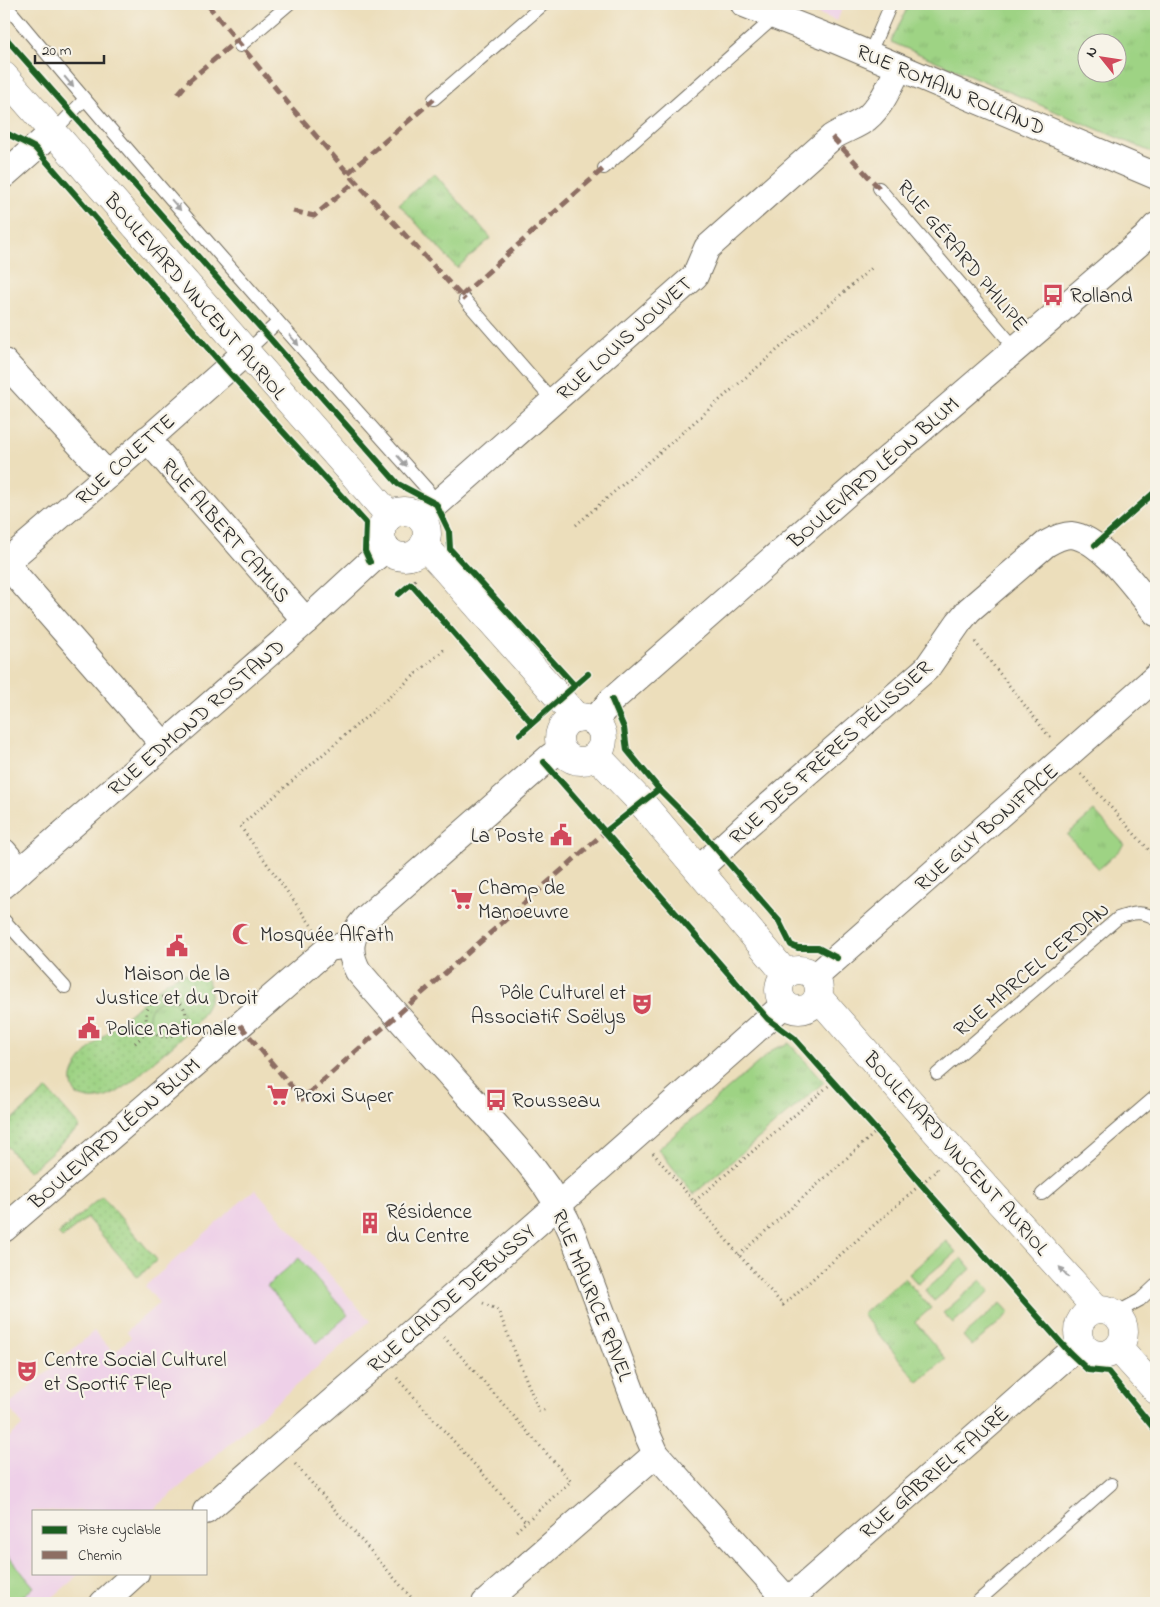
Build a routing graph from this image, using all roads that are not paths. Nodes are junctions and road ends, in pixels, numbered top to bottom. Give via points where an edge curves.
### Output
1 (5, 4) edge
2 (289, 4) edge
3 (544, 4) edge
4 (744, 4) edge
5 (891, 4) edge
6 (775, 17) junction
7 (240, 46) dead end
8 (869, 55) junction
9 (899, 68) junction
10 (4, 76) edge
11 (434, 99) dead end
12 (84, 100) junction
13 (54, 132) junction
14 (604, 168) dead end
15 (4, 175) edge
16 (1156, 176) edge
17 (879, 188) dead end
18 (1156, 226) edge
19 (465, 300) dead end
20 (278, 322) junction
21 (1016, 349) junction
22 (246, 353) junction
23 (4, 362) edge
24 (553, 401) junction
25 (147, 439) junction
26 (108, 475) junction
27 (428, 511) junction
28 (390, 516) junction
29 (408, 550) junction
30 (4, 564) edge
31 (1156, 614) edge
32 (306, 620) junction
33 (1156, 677) edge
34 (574, 729) junction
35 (164, 746) junction
36 (9, 869) edge
37 (698, 870) junction
38 (1156, 919) edge
39 (4, 920) edge
40 (340, 947) junction
41 (65, 987) dead end
42 (806, 997) junction
43 (937, 1074) dead end
44 (1156, 1096) edge
45 (1042, 1194) dead end
46 (558, 1205) junction
47 (4, 1229) edge
48 (1156, 1286) edge
49 (1094, 1322) junction
50 (1118, 1348) junction
51 (1156, 1390) edge
52 (656, 1454) junction
53 (1111, 1484) dead end
54 (207, 1510) edge
55 (135, 1574) edge
56 (788, 1602) edge
57 (103, 1603) edge
58 (485, 1603) edge
59 (976, 1603) edge

1 -> 12 lane
2 - 7 lane
3 - 11 lane
4 - 6 street, RUE ROMAIN ROLLAND
5 - 8 lane
6 - 8 street, RUE ROMAIN ROLLAND
6 - 14 lane
8 - 9 street, RUE ROMAIN ROLLAND
9 - 16 street, RUE ROMAIN ROLLAND
9 - 24 street, RUE LOUIS JOUVET via 882,99 866,119 832,137 707,248 695,276
10 - 13 street, BOULEVARD VINCENT AURIOL
12 - 13 lane
12 -> 20 lane
13 - 15 street
13 - 22 street, BOULEVARD VINCENT AURIOL
17 - 21 lane, RUE GÉRARD PHILIPE
18 - 21 street, BOULEVARD LÉON BLUM
19 - 24 lane
20 - 22 lane
20 -> 27 lane via 427,489
21 - 34 street, BOULEVARD LÉON BLUM via 612,700
22 - 25 street, RUE COLETTE
22 - 28 street, BOULEVARD VINCENT AURIOL
23 - 26 street
24 - 27 street, RUE LOUIS JOUVET
25 - 26 street, RUE COLETTE
25 - 32 street, RUE ALBERT CAMUS
26 - 30 street, RUE COLETTE
27 - 28 street via 415,514 402,511
27 - 29 street via 426,540
28 - 29 street via 385,522 383,542
29 - 32 street, RUE EDMOND ROSTAND via 370,562
29 - 34 street
30 - 35 street
31 - 37 street, RUE DES FRÈRES PÉLISSIER via 1126,576 1095,545 1069,535 1046,544 969,610 928,668
32 - 35 street, RUE EDMOND ROSTAND
33 - 42 street, RUE GUY BONIFACE
34 - 37 street via 565,754 577,761 596,755
34 - 40 street, BOULEVARD LÉON BLUM via 544,762 365,918
35 - 36 street, RUE EDMOND ROSTAND
37 - 42 street via 786,974 798,970 810,973
38 - 43 lane, RUE MARCEL CERDAN via 1149,914 1134,912 1118,918
39 - 41 lane
40 - 46 street, RUE MAURICE RAVEL via 538,1175
40 - 47 street, BOULEVARD LÉON BLUM
42 - 46 street, RUE CLAUDE DEBUSSY via 637,1134
42 - 49 street, BOULEVARD VINCENT AURIOL via 935,1152
49 -> 42 street, BOULEVARD VINCENT AURIOL via 948,1144
44 - 45 lane
46 - 52 street, RUE MAURICE RAVEL via 573,1235
46 - 54 street, RUE CLAUDE DEBUSSY
48 - 49 lane via 1140,1300
49 - 50 street via 1121,1319 1125,1334
49 - 50 street via 1093,1354 1100,1356
49 - 56 street, RUE GABRIEL FAURÉ via 1070,1353
50 - 51 street
52 - 56 street, RUE MAURICE RAVEL
52 - 58 street
53 - 59 lane
55 - 57 street

